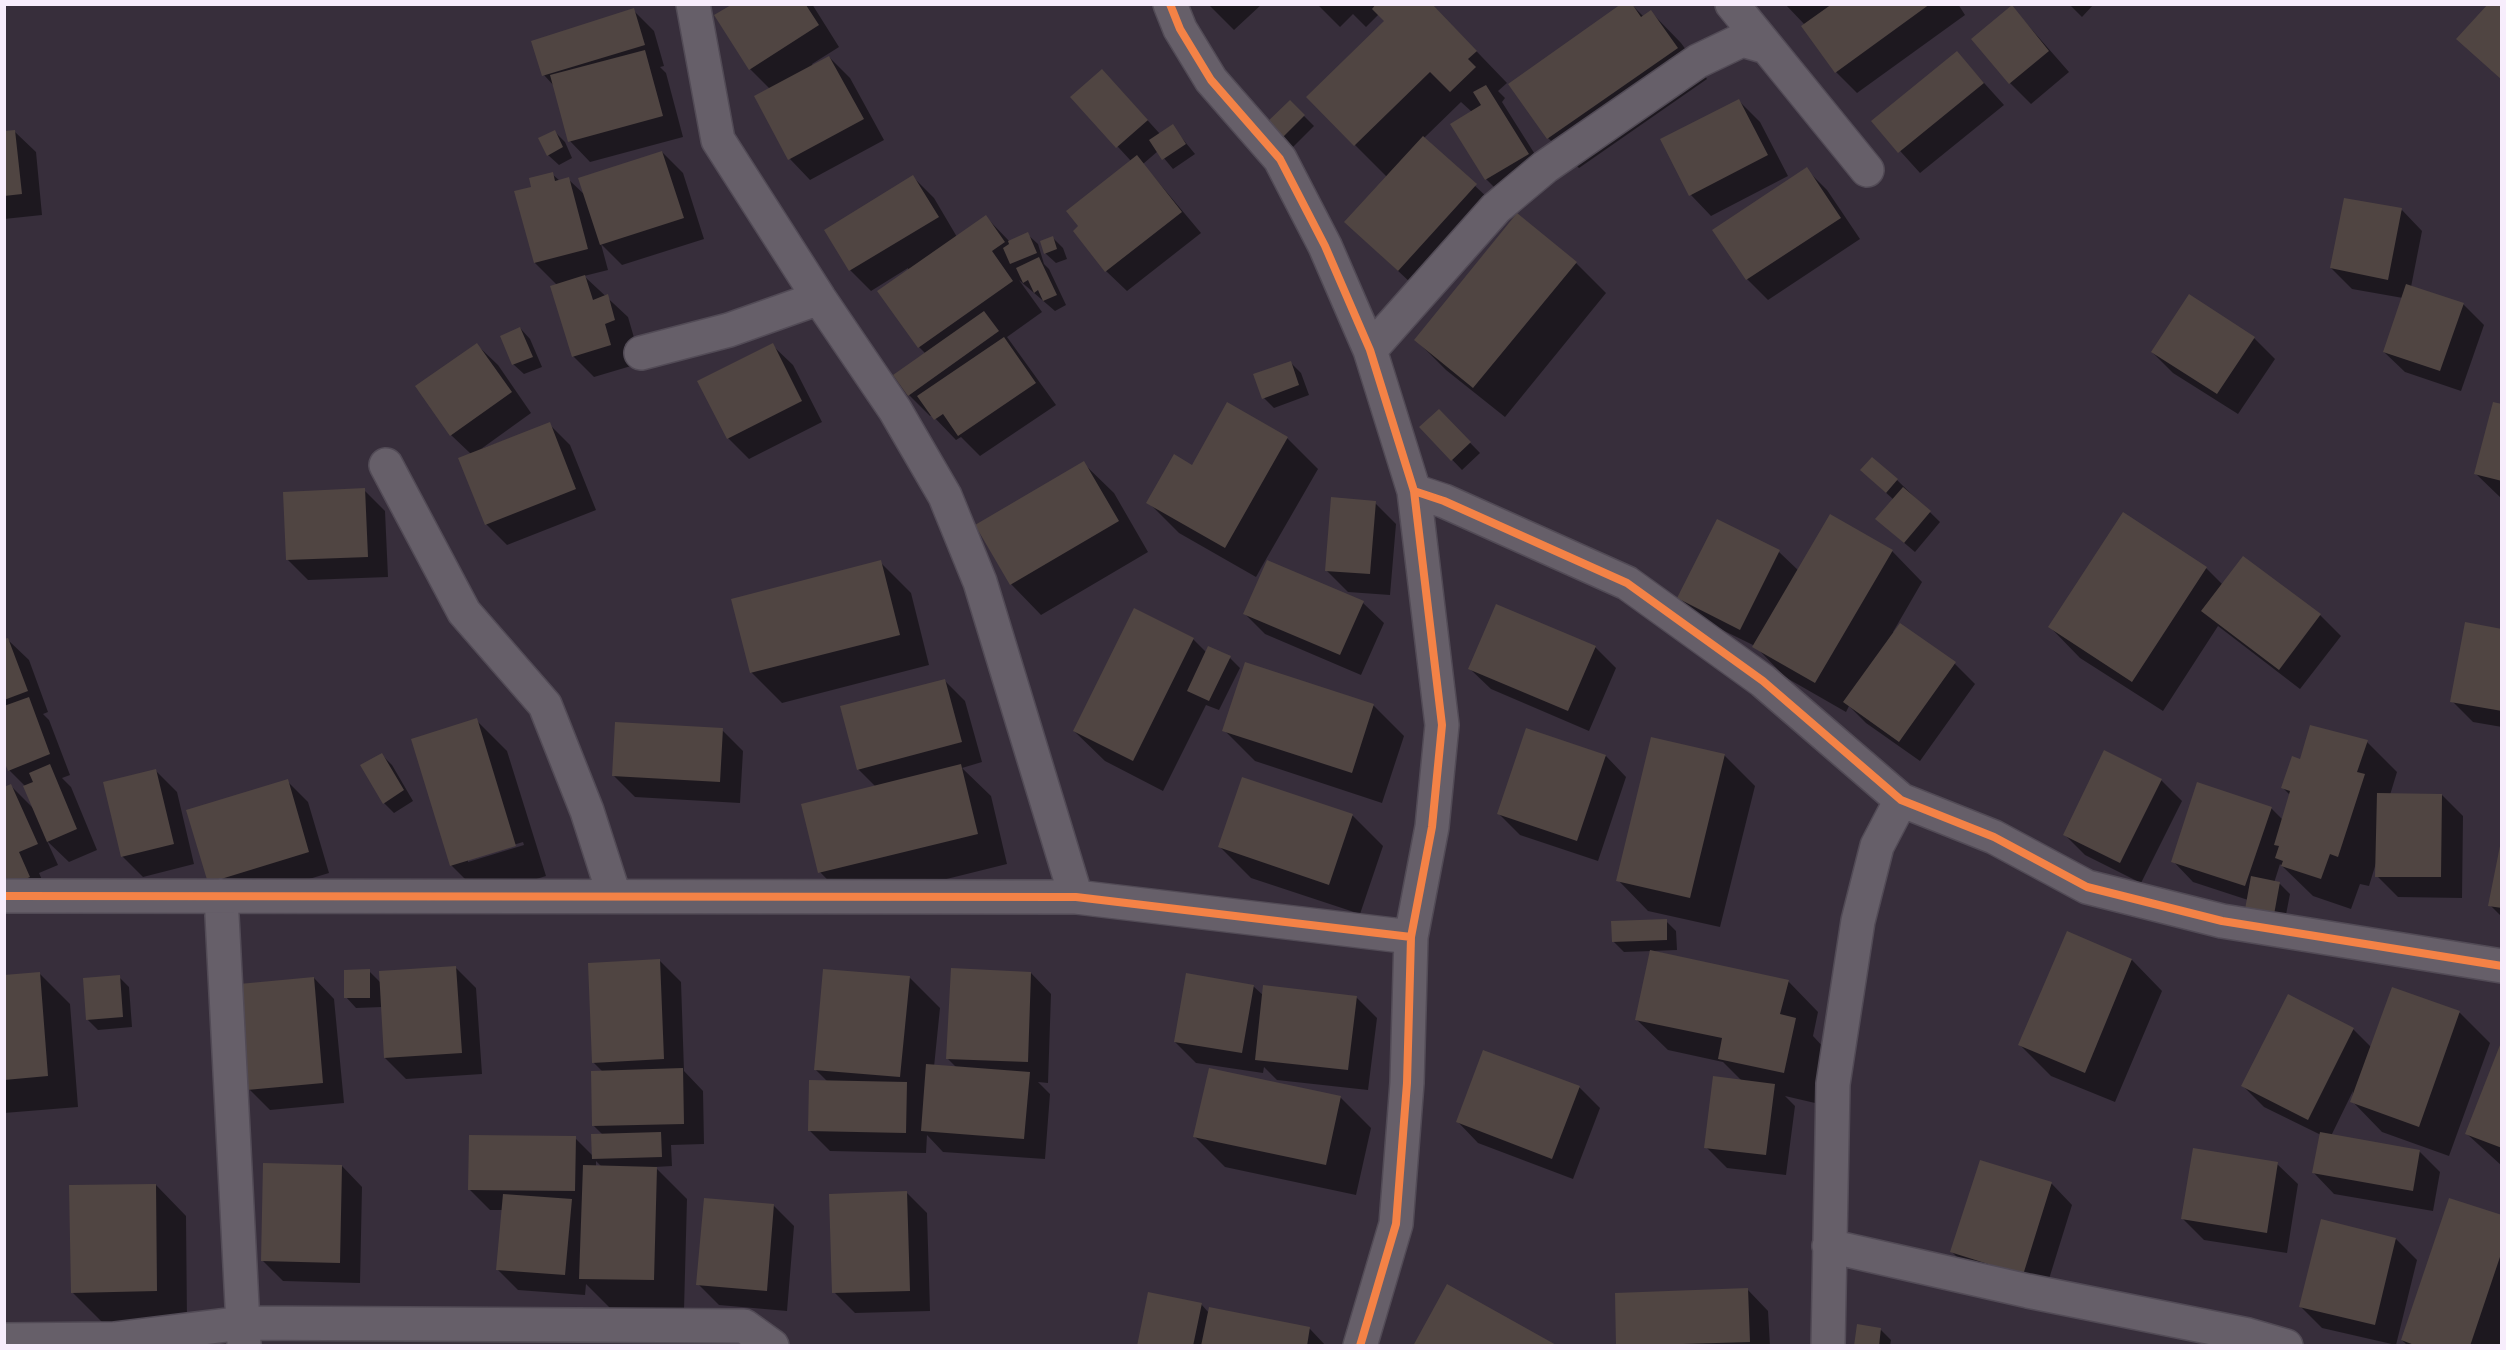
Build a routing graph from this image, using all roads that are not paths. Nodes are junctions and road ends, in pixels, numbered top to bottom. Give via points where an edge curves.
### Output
1 (693, 4) edge
2 (1170, 4) edge
3 (1732, 4) edge
4 (1763, 46) junction
5 (1867, 170) dead end
6 (819, 298) junction
7 (1370, 350) junction
8 (641, 353) dead end
9 (386, 465) dead end
10 (1414, 491) junction
11 (1901, 800) junction
12 (614, 895) junction
13 (4, 896) edge
14 (220, 896) junction
15 (1076, 897) junction
16 (1411, 937) junction
17 (2502, 966) edge
18 (1829, 1246) junction
19 (243, 1334) edge
20 (4, 1340) edge
21 (775, 1346) edge
22 (1360, 1346) edge
23 (1828, 1346) edge
24 (2286, 1346) edge

1 - 6 street via 718,140
2 - 7 street via 1180,29 1211,80 1280,159 1325,246
3 - 4 street
4 - 5 street
4 - 7 street via 1742,40 1698,61 1545,167 1496,208
6 - 8 street via 729,330
6 - 15 street via 896,410 945,496 980,582
7 - 10 street
9 - 12 street via 464,612 545,705 587,811
10 - 11 street via 1627,583 1763,681
10 - 16 street via 1442,725 1432,827
11 - 17 street via 1994,837 2087,887 2222,921
11 - 18 street via 1877,846 1858,921 1833,1084
12 - 14 street
12 - 15 street
13 - 14 street
14 - 19 street
15 - 16 street
16 - 22 street via 1407,1083 1396,1224
18 - 23 street
18 - 24 street
19 - 20 street
19 - 21 street via 744,1326

